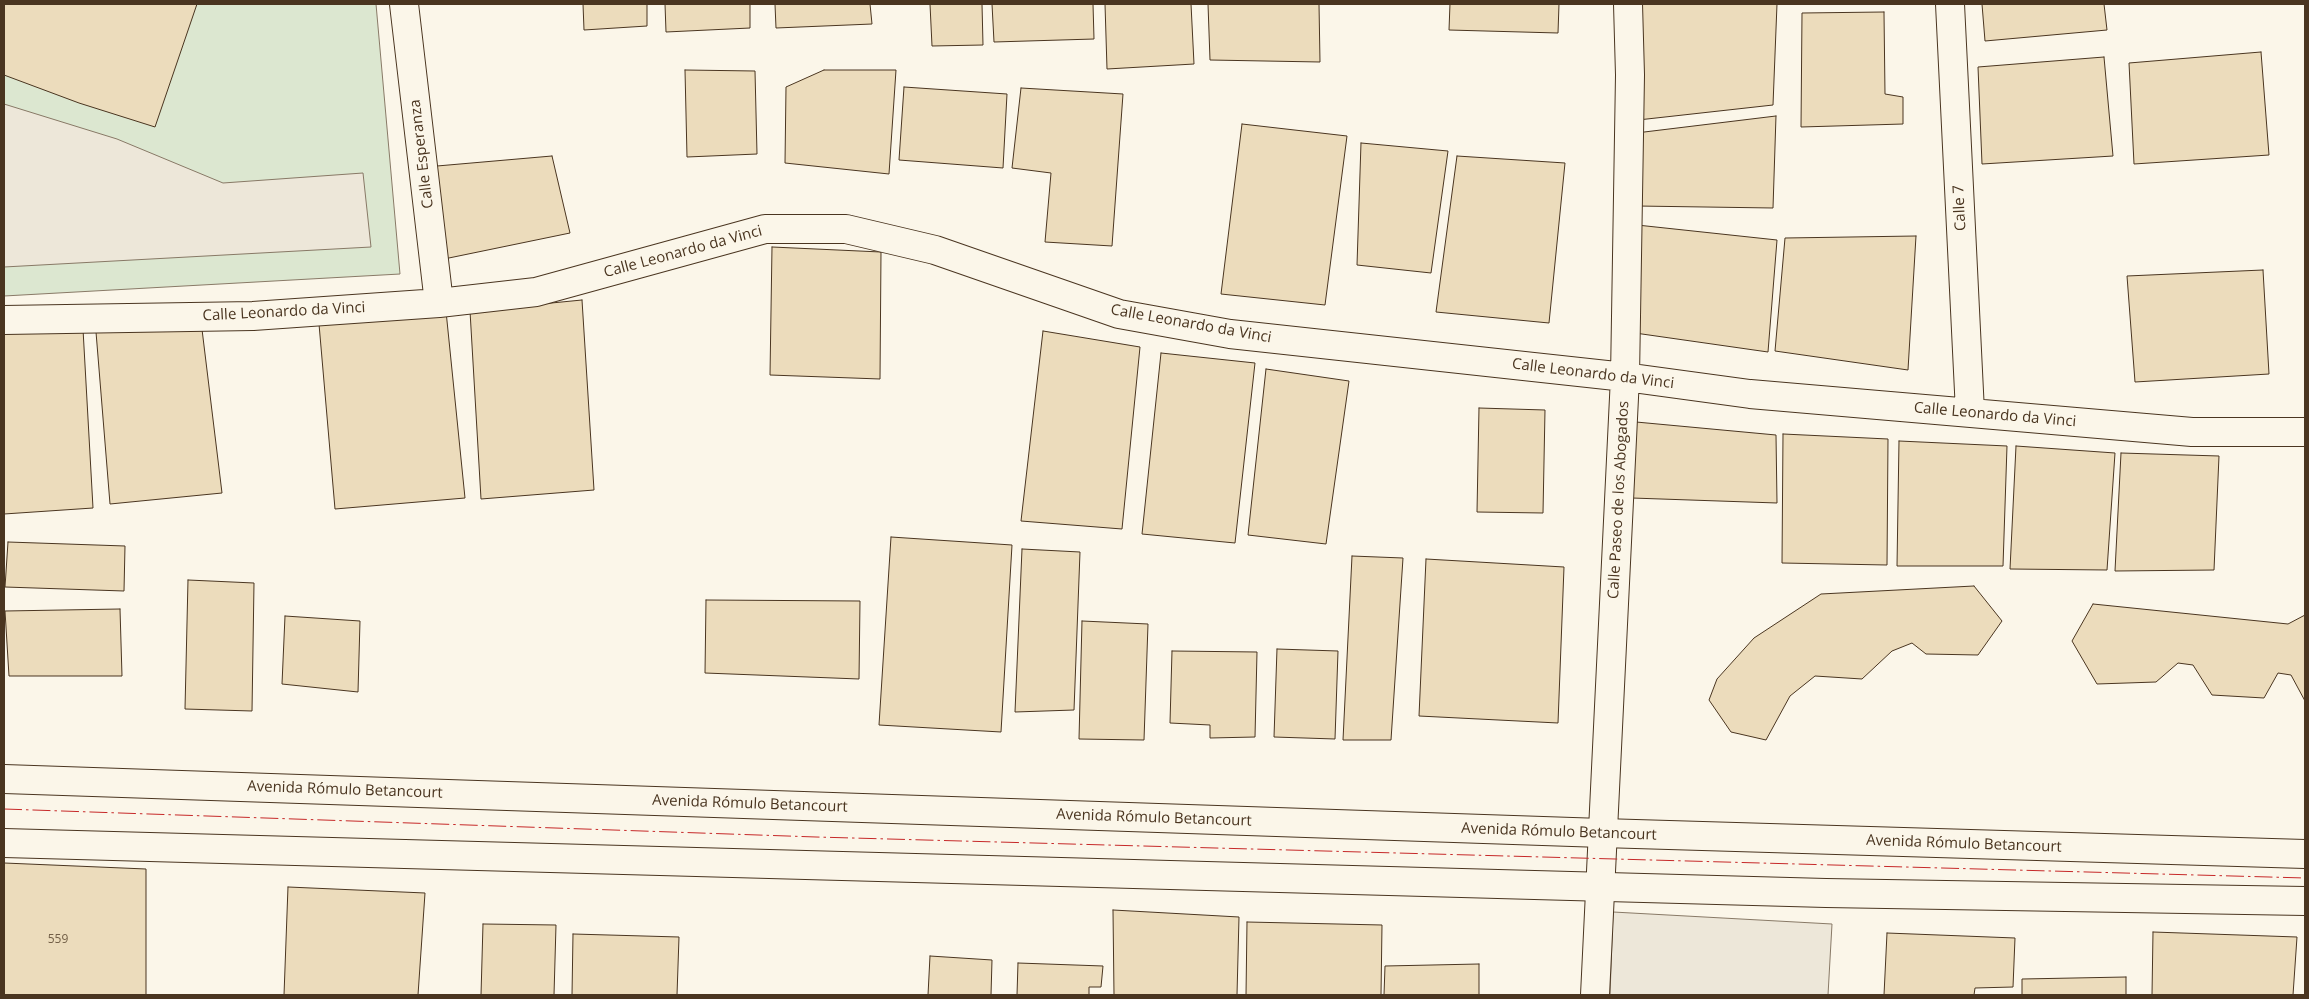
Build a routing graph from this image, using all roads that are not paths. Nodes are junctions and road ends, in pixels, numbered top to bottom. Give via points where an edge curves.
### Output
1 (404, 4) edge
2 (1628, 4) edge
3 (1950, 4) edge
4 (439, 304) junction
5 (4, 320) edge
6 (1625, 377) junction
7 (1970, 412) junction
8 (2305, 432) edge
9 (4, 779) edge
10 (1602, 833) junction
11 (4, 843) edge
12 (2305, 854) edge
13 (1600, 887) junction
14 (2305, 901) edge
15 (1596, 995) edge

1 - 4 main road, Calle Esperanza
2 - 6 main road, Calle Paseo de los Abogados via 1630,75
3 - 7 main road, Calle 7
4 - 5 main road, Calle Leonardo da Vinci via 253,316
4 - 6 main road, Calle Leonardo da Vinci via 536,292 765,229 846,229 935,250 1118,314 1230,334
6 - 7 main road, Calle Leonardo da Vinci via 1750,394
6 - 10 main road, Calle Paseo de los Abogados
7 - 8 main road, Calle Leonardo da Vinci via 2192,432
9 - 10 main road, Avenida Rómulo Betancourt
10 - 12 main road, Avenida Rómulo Betancourt
10 - 13 main road, Calle Paseo de los Abogados
11 - 13 main road
13 - 14 main road via 1826,894
13 - 15 main road, Calle Paseo de los Abogados

